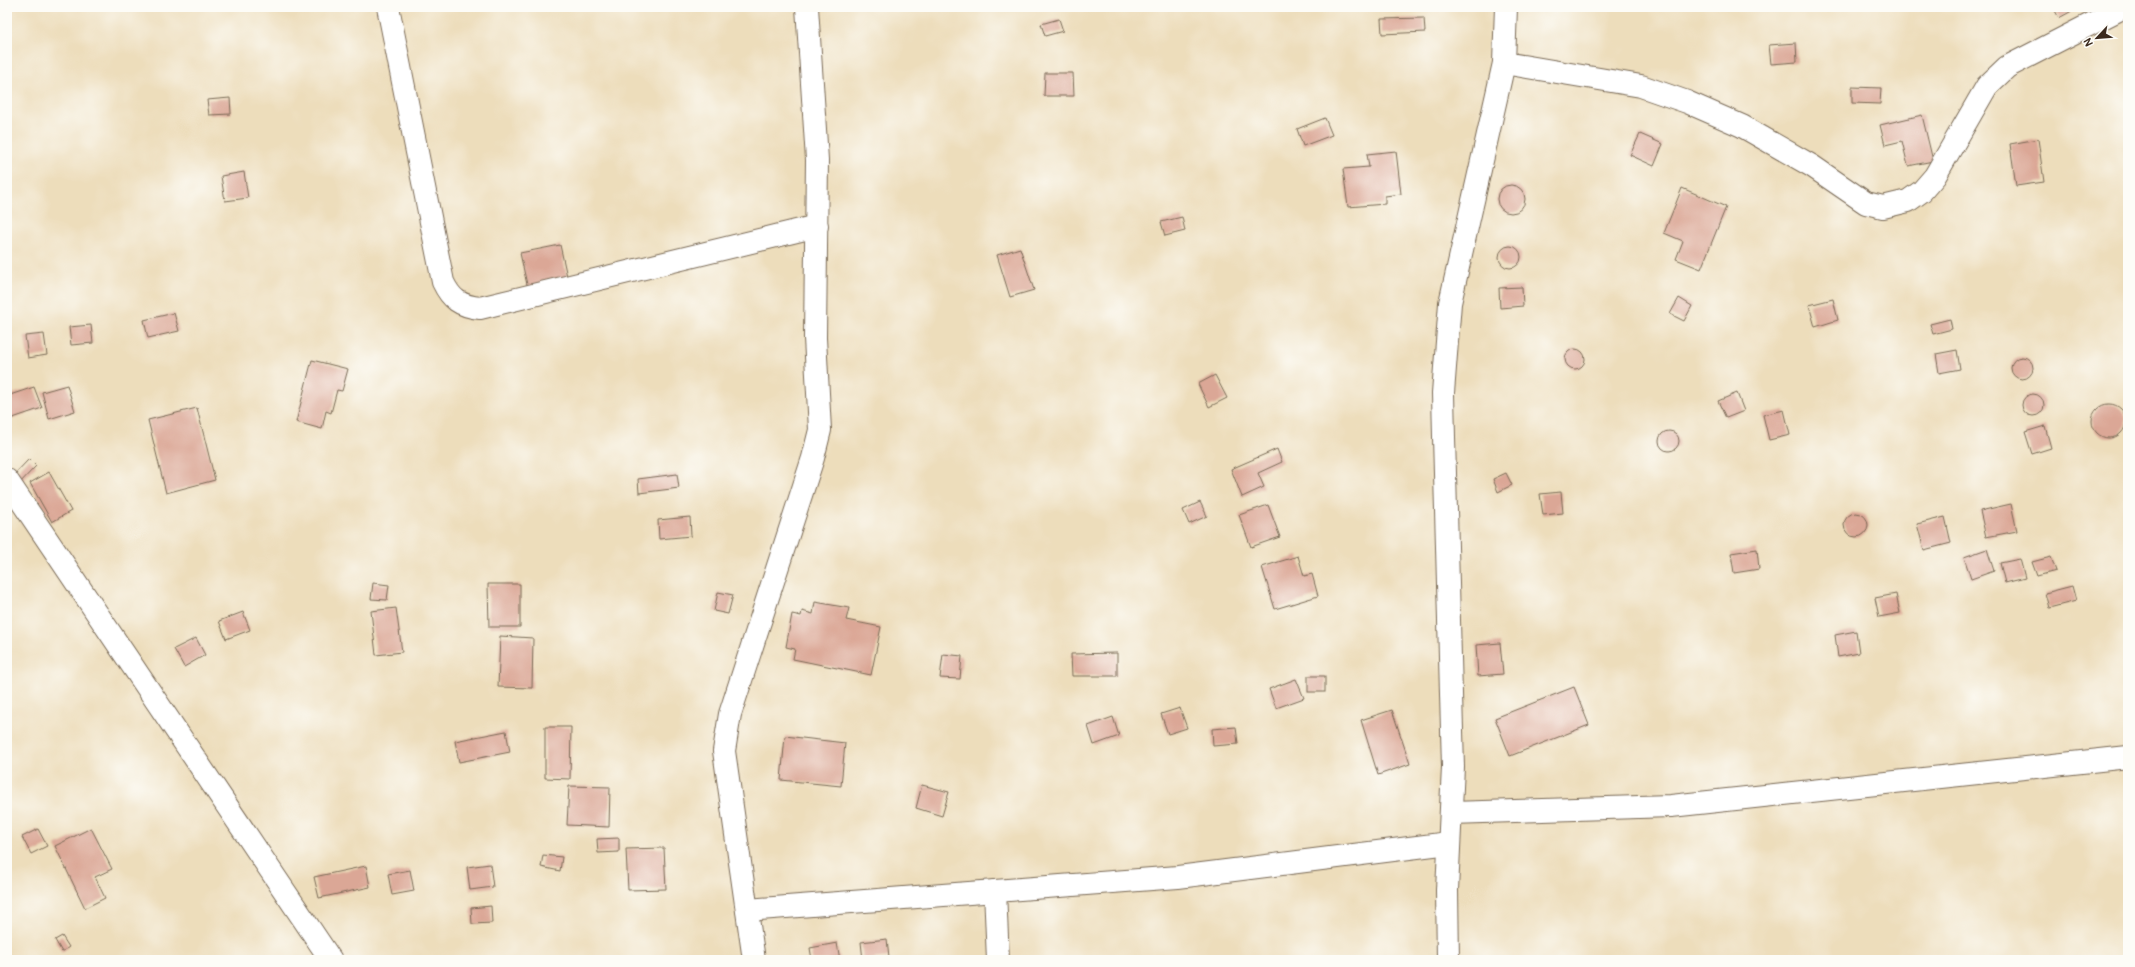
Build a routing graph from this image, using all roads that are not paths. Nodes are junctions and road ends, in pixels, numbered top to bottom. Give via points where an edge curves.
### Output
1 (388, 7) edge
2 (807, 7) edge
3 (1506, 7) edge
4 (2124, 7) edge
5 (1504, 63) junction
6 (817, 226) junction
7 (7, 480) edge
8 (2128, 757) edge
9 (1451, 813) junction
10 (1449, 843) junction
11 (995, 891) junction
12 (747, 910) junction
13 (331, 960) edge
14 (754, 960) edge
15 (998, 960) edge
16 (1448, 960) edge

1 - 6 street via 443,282 448,293 458,303 480,308
2 - 6 street via 817,160
3 - 5 street
4 - 5 street via 2007,67 1987,86 1935,176 1922,191 1908,201 1883,207 1866,203 1812,166 1742,126 1687,102 1641,86
5 - 9 street via 1450,304 1446,348 1443,393 1453,767
6 - 12 street via 815,338 820,430 730,714 724,751
7 - 13 street
8 - 9 street via 1671,806
9 - 10 street
10 - 11 street via 1178,877
10 - 16 street
11 - 12 street
11 - 15 street
12 - 14 street

